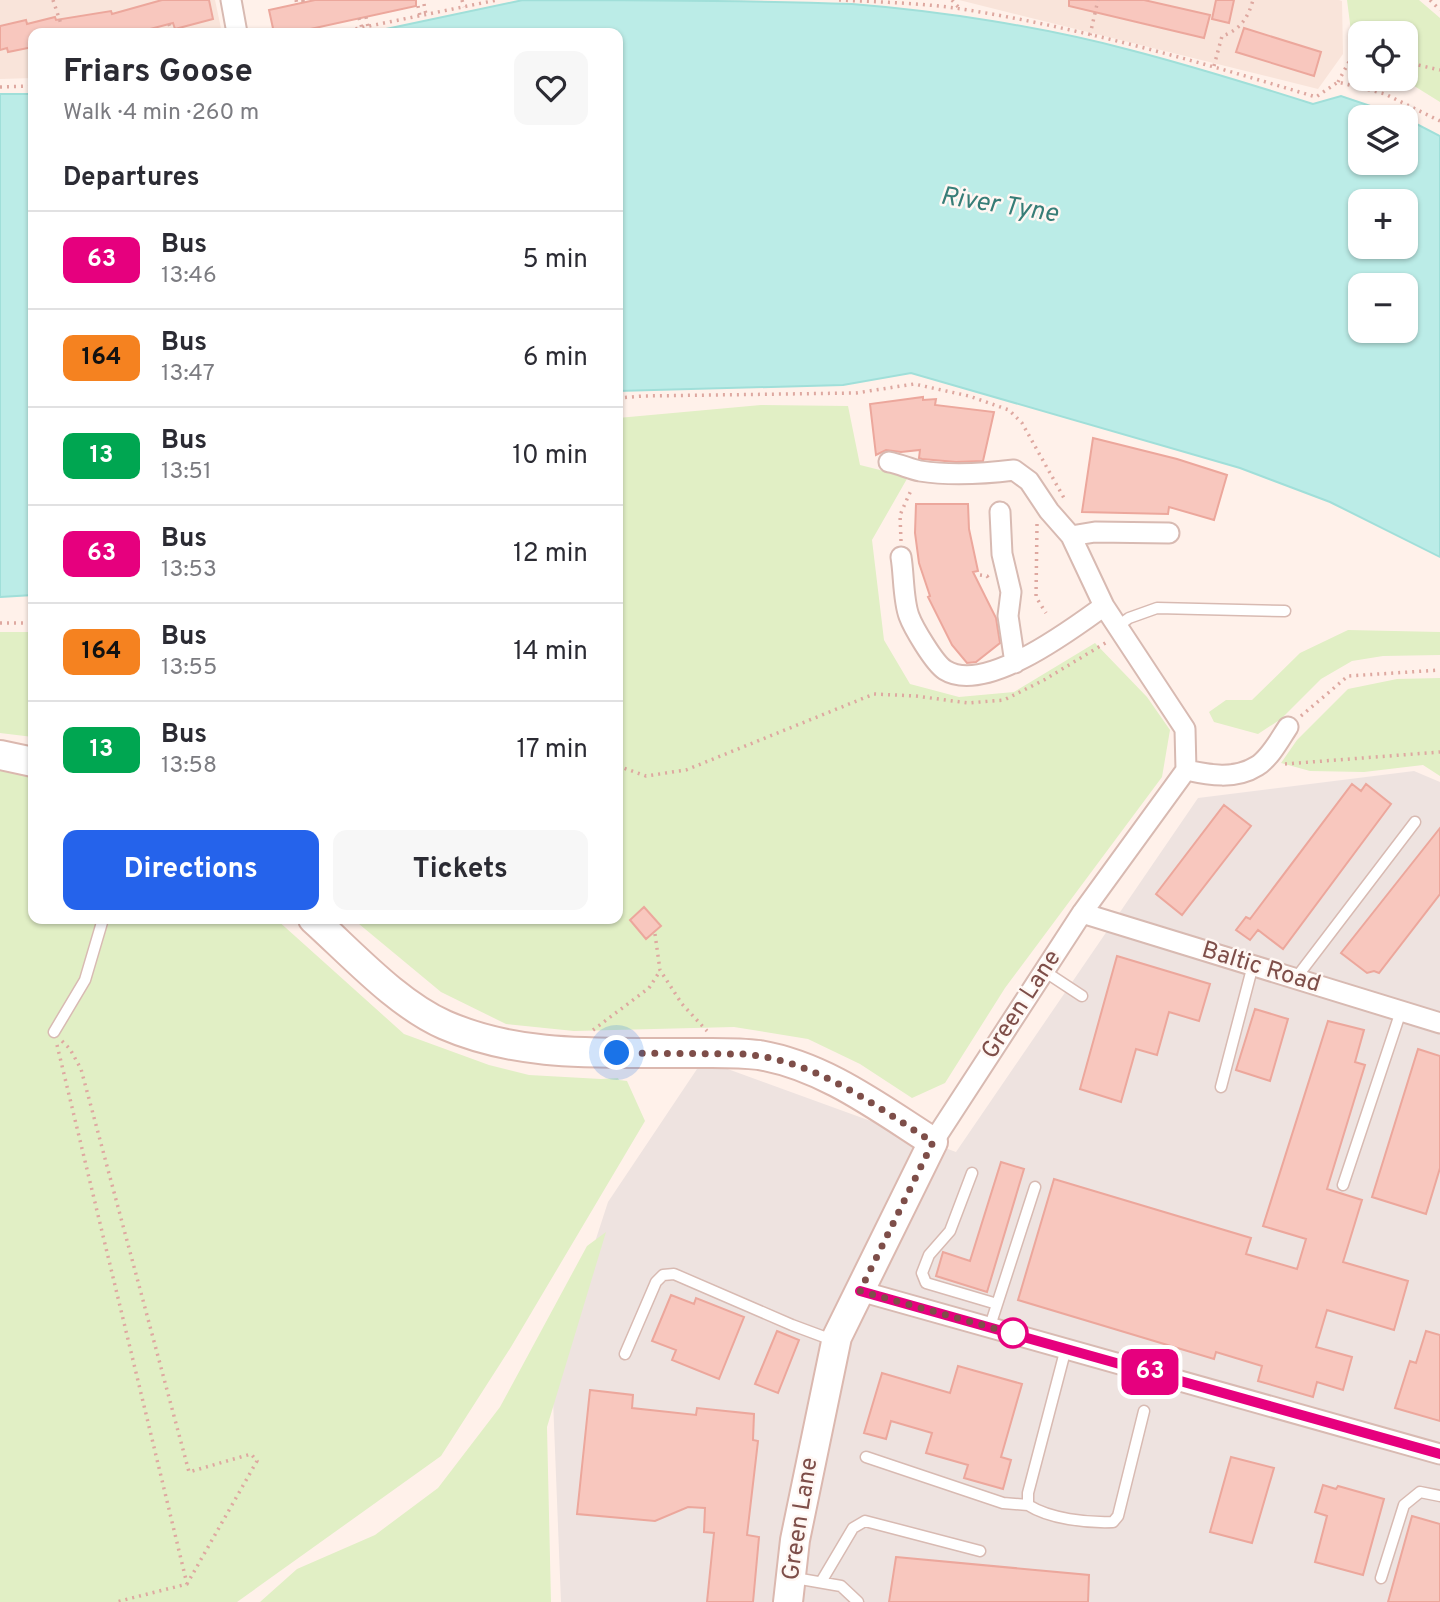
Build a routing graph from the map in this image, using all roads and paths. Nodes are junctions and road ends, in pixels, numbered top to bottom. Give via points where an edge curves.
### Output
1 (53, 0) edge
2 (462, 0) edge
3 (497, 0) edge
4 (839, 0) edge
5 (952, 0) edge
6 (1098, 0) edge
7 (1253, 0) edge
8 (1430, 0) edge
9 (234, 1) edge
10 (424, 4) dead end
11 (418, 6) dead end
12 (464, 7) junction
13 (960, 9) junction
14 (1440, 10) edge
15 (426, 15) junction
16 (420, 16) junction
17 (366, 17) dead end
18 (359, 18) dead end
19 (61, 24) dead end
20 (169, 24) dead end
21 (368, 27) junction
22 (170, 28) edge
23 (237, 28) edge
24 (362, 28) joint
25 (1090, 36) junction
26 (1348, 64) edge
27 (1418, 65) edge
28 (1214, 66) junction
29 (1440, 70) edge
30 (1338, 82) junction
31 (28, 86) edge
32 (0, 87) edge
33 (1440, 121) edge
34 (623, 398) edge
35 (889, 462) dead end
36 (908, 501) dead end
37 (1044, 504) junction
38 (1000, 512) dead end
39 (1169, 533) dead end
40 (1071, 536) junction
41 (901, 557) joint
42 (1104, 606) junction
43 (1285, 611) dead end
44 (1046, 613) dead end
45 (0, 623) edge
46 (28, 623) edge
47 (1121, 631) junction
48 (1015, 663) junction
49 (1440, 670) edge
50 (1289, 727) joint
51 (1440, 752) edge
52 (0, 755) edge
53 (28, 761) edge
54 (1257, 766) junction
55 (623, 768) edge
56 (1186, 770) junction
57 (1415, 822) dead end
58 (1082, 913) junction
59 (102, 924) edge
60 (319, 924) edge
61 (655, 934) dead end
62 (1252, 965) junction
63 (660, 970) junction
64 (1044, 971) junction
65 (1296, 978) junction
66 (1082, 996) dead end
67 (1401, 1011) junction
68 (1440, 1023) edge
69 (54, 1032) junction
70 (726, 1053) junction
71 (571, 1054) junction
72 (1221, 1087) dead end
73 (933, 1142) junction
74 (972, 1174) dead end
75 (1343, 1185) dead end
76 (1035, 1186) dead end
77 (860, 1291) junction
78 (997, 1304) junction
79 (990, 1326) junction
80 (836, 1341) junction
81 (1066, 1348) junction
82 (625, 1354) dead end
83 (1144, 1411) dead end
84 (1440, 1454) edge
85 (866, 1457) dead end
86 (1440, 1496) edge
87 (1028, 1504) junction
88 (980, 1550) dead end
89 (1381, 1578) dead end
90 (821, 1582) junction
91 (187, 1584) junction
92 (789, 1590) edge
93 (116, 1602) edge
94 (858, 1602) edge

1 - 19 path
2 - 12 path
3 - 12 path
4 - 13 path
5 - 13 path
6 - 25 path
7 - 28 path via 1244,22 1222,36
8 - 14 path
9 - 23 street
10 - 15 path
11 - 16 path
12 - 15 path
13 - 25 path
15 - 16 path
16 - 21 path
17 - 21 path
18 - 24 path
20 - 22 path
21 - 24 path
25 - 28 path
26 - 30 path
27 - 29 path
28 - 30 path via 1316,97
30 - 33 path via 1385,94
31 - 32 path
34 - 40 path via 856,393 914,384 969,396 1009,410 1022,423 1069,507
35 - 37 street via 954,474 1014,470 1029,481
36 - 41 path via 901,515
37 - 40 street
37 - 44 path via 1037,516 1036,597
38 - 48 street
39 - 40 street
40 - 42 street
41 - 48 street via 908,615 944,670 965,675
42 - 47 street
42 - 48 street
43 - 47 lane via 1157,608 1129,618
45 - 46 path
47 - 55 path via 1004,700 968,703 874,694 686,770 646,776
47 - 56 street via 1185,729
49 - 50 path via 1348,676
50 - 54 street
51 - 54 path
52 - 53 street
54 - 56 street via 1213,776
56 - 58 street, Green Lane
57 - 65 lane
58 - 62 street, Baltic Road
58 - 64 street, Green Lane
59 - 69 lane via 85,980
60 - 71 street via 399,996 442,1024 491,1041
61 - 63 path
62 - 65 street, Baltic Road
62 - 72 lane
63 - 70 path via 681,1004
63 - 71 path via 649,988 580,1037
64 - 66 lane
64 - 73 street, Green Lane
65 - 67 street, Baltic Road
67 - 68 street, Baltic Road
67 - 75 lane
69 - 91 path
69 - 91 path via 81,1069 189,1472 251,1454 257,1461
70 - 71 street
70 - 73 street via 795,1064 832,1079
73 - 77 street, Green Lane
74 - 78 lane via 950,1231 929,1255 922,1273 926,1283
76 - 78 lane
77 - 79 street
77 - 80 street, Green Lane
78 - 79 lane
79 - 81 street
80 - 82 lane via 674,1274 663,1275 656,1282
80 - 92 street, Green Lane via 794,1540
81 - 84 street via 1380,1433
81 - 87 lane
83 - 87 lane via 1113,1522 1071,1518
85 - 87 lane via 1003,1503
86 - 89 lane via 1420,1492 1404,1505
88 - 90 lane via 865,1521 853,1528
90 - 92 lane
90 - 94 lane via 841,1586
91 - 93 path

